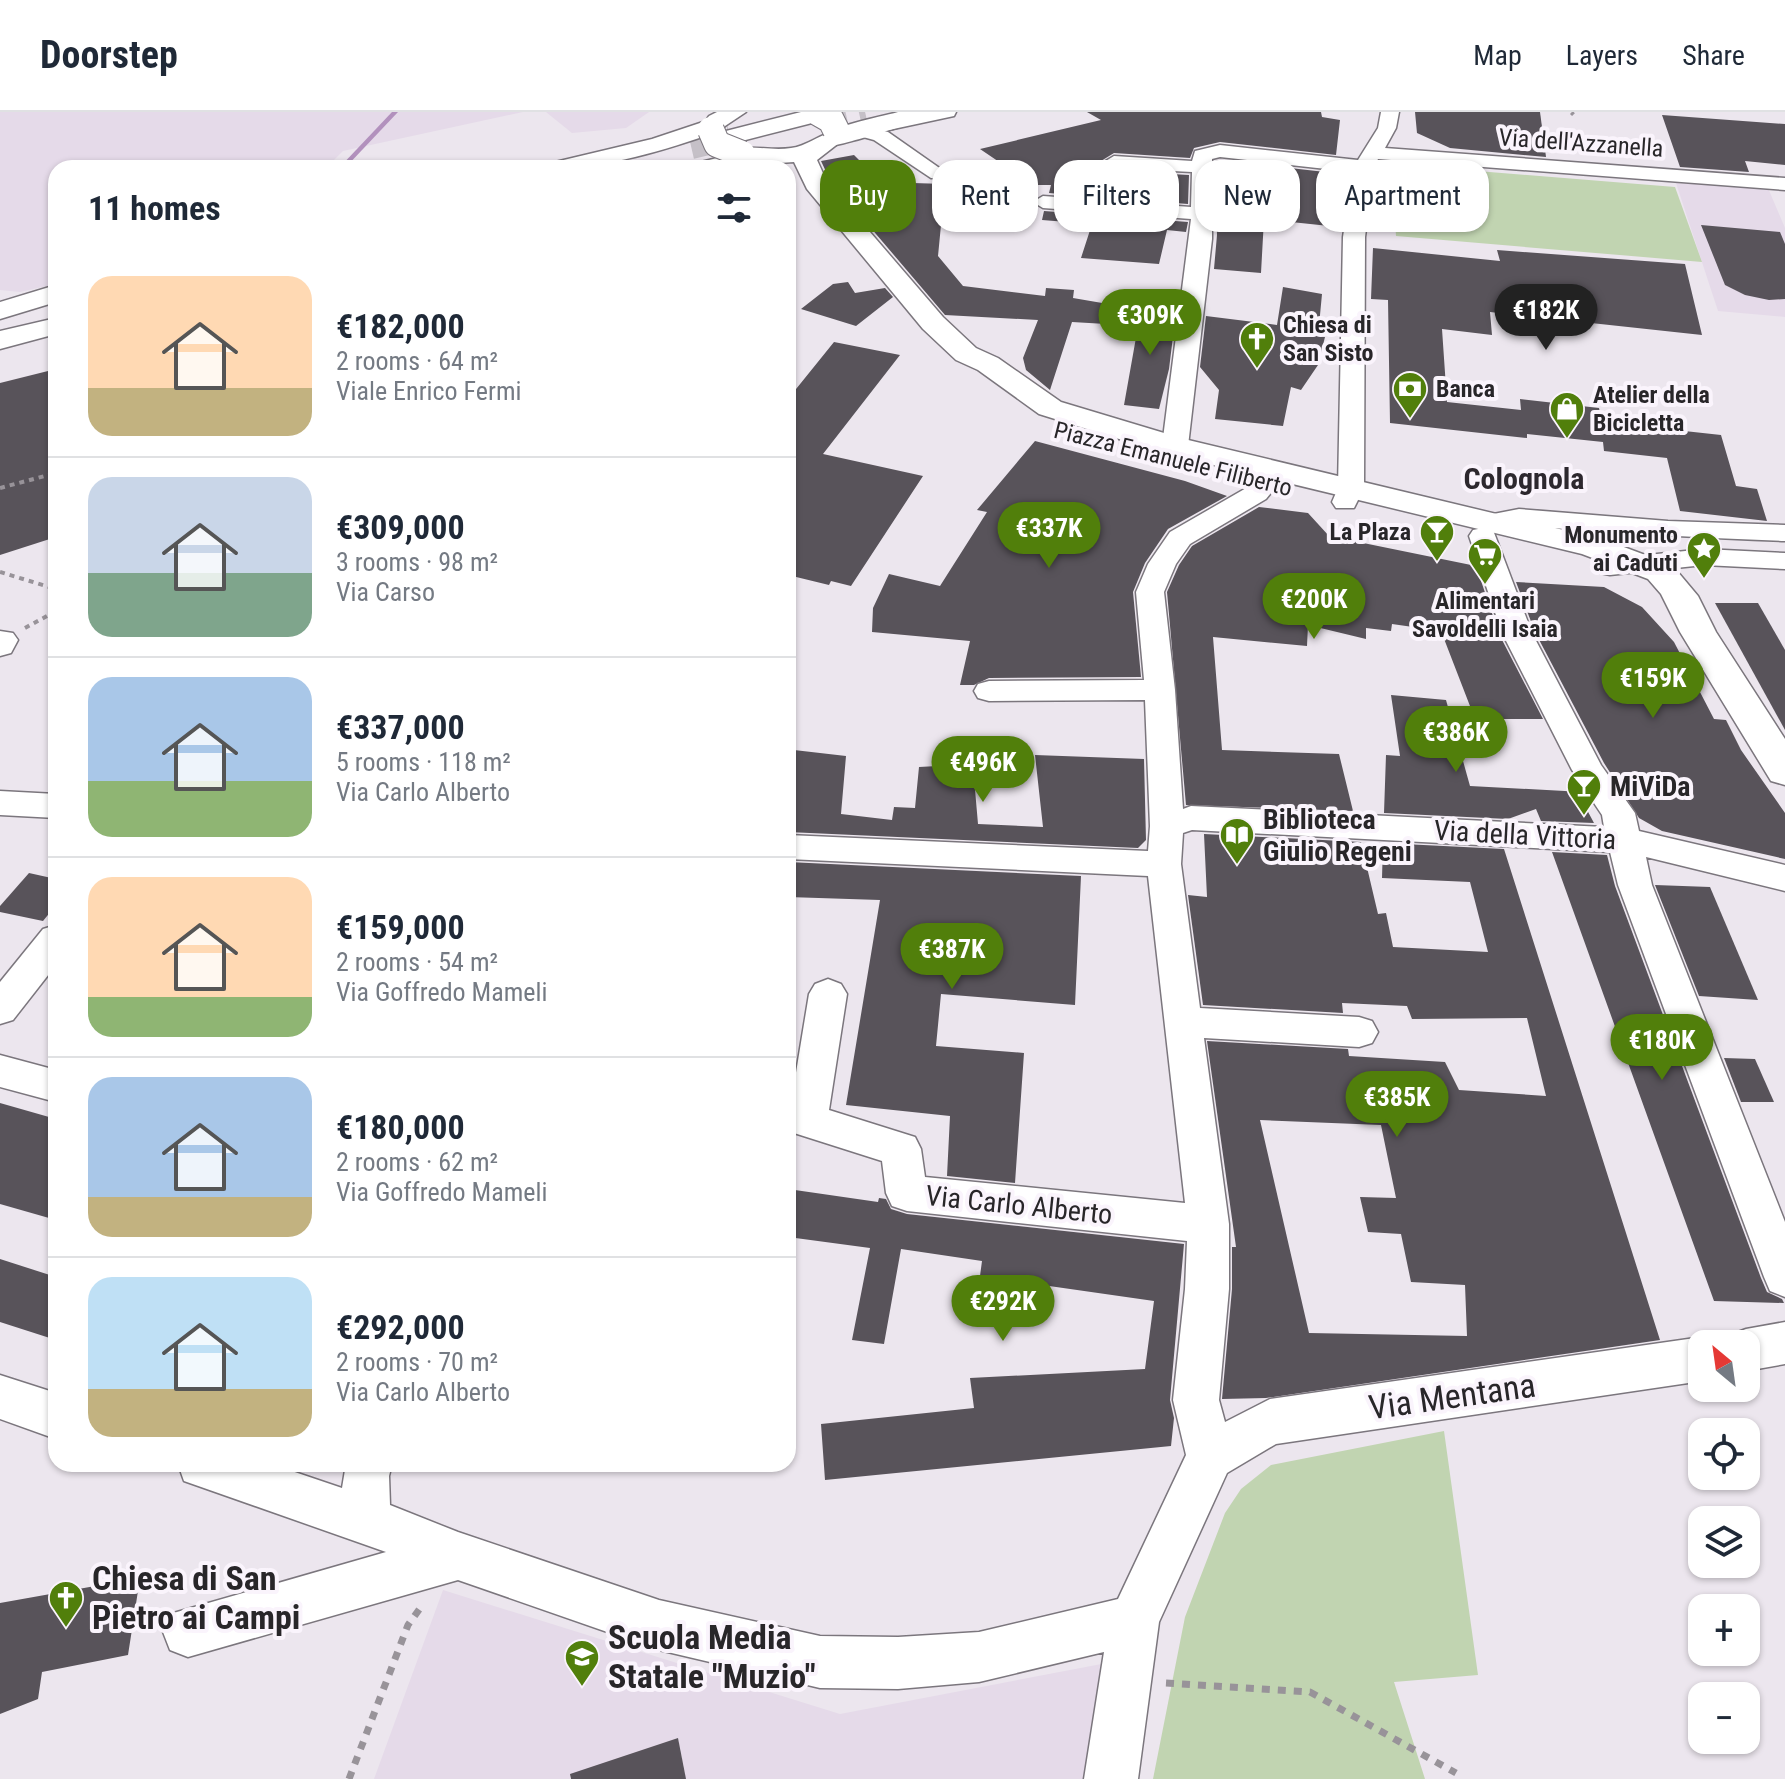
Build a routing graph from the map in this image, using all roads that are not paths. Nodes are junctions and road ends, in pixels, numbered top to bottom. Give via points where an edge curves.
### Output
1 (924, 112) edge
2 (947, 112) edge
3 (1390, 112) edge
4 (840, 126) edge
5 (742, 134) edge
6 (701, 157) edge
7 (592, 160) edge
8 (674, 160) edge
9 (782, 160) edge
10 (1202, 160) edge
11 (1369, 160) joint
12 (1489, 167) edge
13 (796, 169) edge
14 (932, 170) edge
15 (816, 184) junction
16 (1785, 184) edge
17 (1043, 202) dead end
18 (1195, 214) edge
19 (1196, 232) edge
20 (1355, 232) edge
21 (48, 296) edge
22 (48, 304) edge
23 (0, 313) edge
24 (48, 319) edge
25 (48, 328) edge
26 (0, 331) edge
27 (0, 340) edge
28 (966, 354) junction
29 (1175, 446) junction
30 (1266, 483) junction
31 (1348, 495) junction
32 (1488, 529) junction
33 (1668, 529) junction
34 (1785, 533) edge
35 (1785, 561) edge
36 (1624, 562) junction
37 (1160, 690) junction
38 (989, 691) dead end
39 (1785, 771) edge
40 (0, 803) edge
41 (48, 806) edge
42 (1625, 840) junction
43 (1165, 845) junction
44 (796, 847) edge
45 (1785, 878) edge
46 (48, 949) edge
47 (828, 994) dead end
48 (0, 1009) edge
49 (1183, 1022) junction
50 (1359, 1032) dead end
51 (0, 1071) edge
52 (48, 1084) edge
53 (1208, 1224) junction
54 (1785, 1277) edge
55 (1688, 1361) edge
56 (0, 1397) edge
57 (48, 1413) edge
58 (1210, 1456) junction
59 (225, 1472) edge
60 (366, 1472) edge
61 (367, 1520) junction
62 (458, 1556) junction
63 (1134, 1620) junction
64 (188, 1632) dead end
65 (1111, 1779) edge

1 - 4 main road
2 - 4 street
3 - 11 street
4 - 5 main road
4 - 5 main road via 798,154
4 - 14 street via 881,136
4 - 15 main road via 805,159
5 - 6 main road
5 - 7 main road via 659,144
5 - 9 main road
6 - 8 main road
10 - 11 street, Via dell'Azzanella via 1202,155 1220,151
12 - 16 street, Via dell'Azzanella
13 - 15 main road
15 - 28 main road via 933,323
17 - 18 street
19 - 29 street
20 - 31 street
21 - 23 main road
22 - 23 main road
24 - 26 main road
25 - 27 main road
28 - 29 main road, Piazza Emanuele Filiberto via 1050,408
28 - 30 main road, Piazza Emanuele Filiberto via 971,367 1037,424 1090,443
29 - 31 main road, Piazza Emanuele Filiberto
30 - 31 main road, Piazza Emanuele Filiberto
30 - 37 street via 1180,538 1162,564 1150,592
31 - 32 main road, Piazza Emanuele Filiberto
32 - 33 street via 1519,517
32 - 36 main road, Piazza Emanuele Filiberto
32 - 42 street via 1517,633 1588,770 1618,813
33 - 34 street
33 - 36 street via 1633,543
35 - 36 street via 1704,557
36 - 39 main road via 1698,632
37 - 38 street
37 - 43 street
40 - 41 street
42 - 43 street, Via della Vittoria via 1191,818
42 - 45 street, Via della Vittoria
42 - 54 street via 1635,885
43 - 44 street, Via della Vittoria
43 - 49 street
46 - 48 street
47 - 53 street, Via Carlo Alberto via 808,1121 901,1149 907,1193
49 - 50 street
49 - 53 street
51 - 52 street
53 - 58 street via 1196,1400
55 - 58 street, Via Mentana via 1270,1422
56 - 57 street
58 - 63 street
59 - 61 street
60 - 61 street
61 - 62 street
62 - 63 street via 659,1625 820,1662 979,1657
62 - 64 street
63 - 65 street

